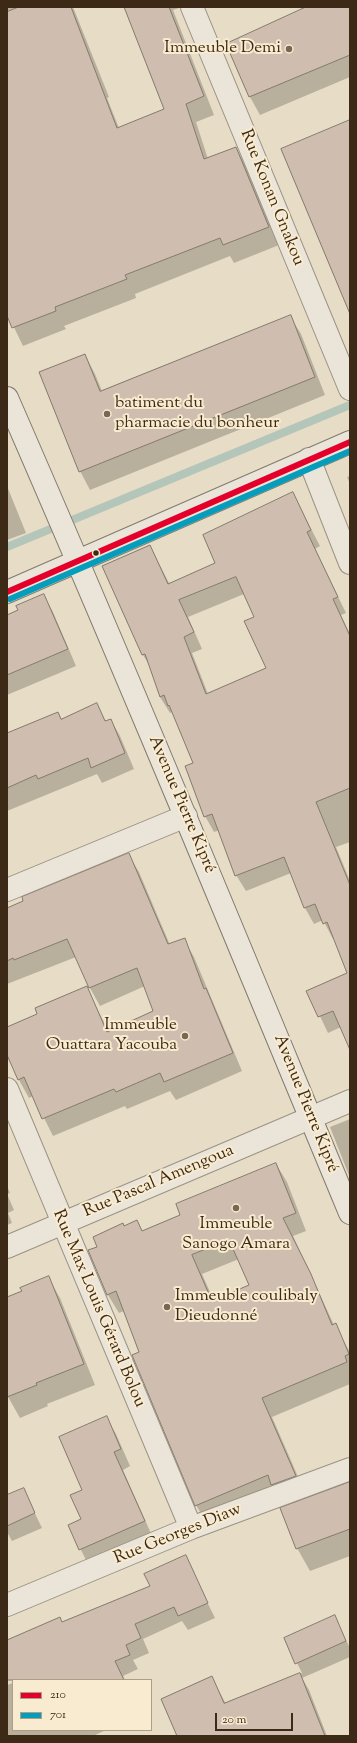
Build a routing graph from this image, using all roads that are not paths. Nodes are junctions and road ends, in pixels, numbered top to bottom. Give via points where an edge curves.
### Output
1 (192, 7) edge
2 (350, 389) edge
3 (7, 398) edge
4 (350, 442) edge
5 (309, 460) junction
6 (78, 562) junction
7 (350, 564) edge
8 (7, 592) edge
9 (186, 816) junction
10 (7, 890) edge
11 (7, 1089) edge
12 (350, 1101) edge
13 (310, 1118) junction
14 (350, 1213) edge
15 (62, 1224) junction
16 (7, 1247) edge
17 (350, 1469) edge
18 (191, 1528) junction
19 (7, 1605) edge

1 - 2 street, Rue Konan Gnakou
3 - 6 street, Avenue Pierre Kipré
4 - 5 street
5 - 6 street
5 - 7 street
6 - 8 street
6 - 9 street, Avenue Pierre Kipré
9 - 10 street
9 - 13 street, Avenue Pierre Kipré
11 - 15 street, Rue Max Louis Gérard Bolou
12 - 13 street, Rue Pascal Amengoua
13 - 14 street, Avenue Pierre Kipré
13 - 15 street, Rue Pascal Amengoua
15 - 16 street, Rue Pascal Amengoua
15 - 18 street, Rue Max Louis Gérard Bolou
17 - 18 street, Rue Georges Diaw
18 - 19 street, Rue Georges Diaw

